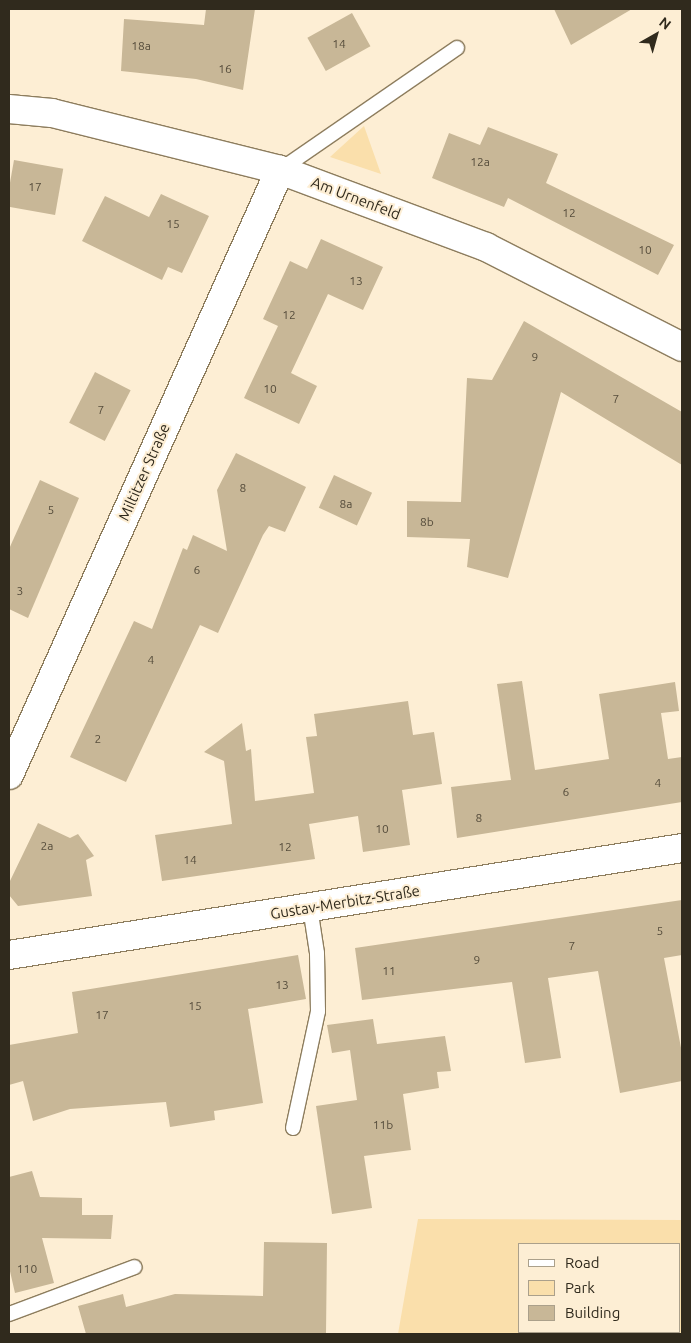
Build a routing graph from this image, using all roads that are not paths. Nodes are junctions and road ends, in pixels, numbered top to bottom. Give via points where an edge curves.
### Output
1 (457, 48) dead end
2 (9, 109) edge
3 (280, 170) junction
4 (682, 347) edge
5 (9, 775) edge
6 (682, 848) edge
7 (310, 908) junction
8 (9, 955) edge
9 (293, 1128) dead end
10 (135, 1267) dead end
11 (9, 1314) edge

1 - 3 lane
2 - 3 street, Am Urnenfeld via 52,113
3 - 4 street, Am Urnenfeld via 486,247
3 - 5 street, Miltitzer Straße
6 - 7 street, Gustav-Merbitz-Straße
7 - 8 street, Gustav-Merbitz-Straße
7 - 9 lane via 317,953 318,1011
10 - 11 lane

